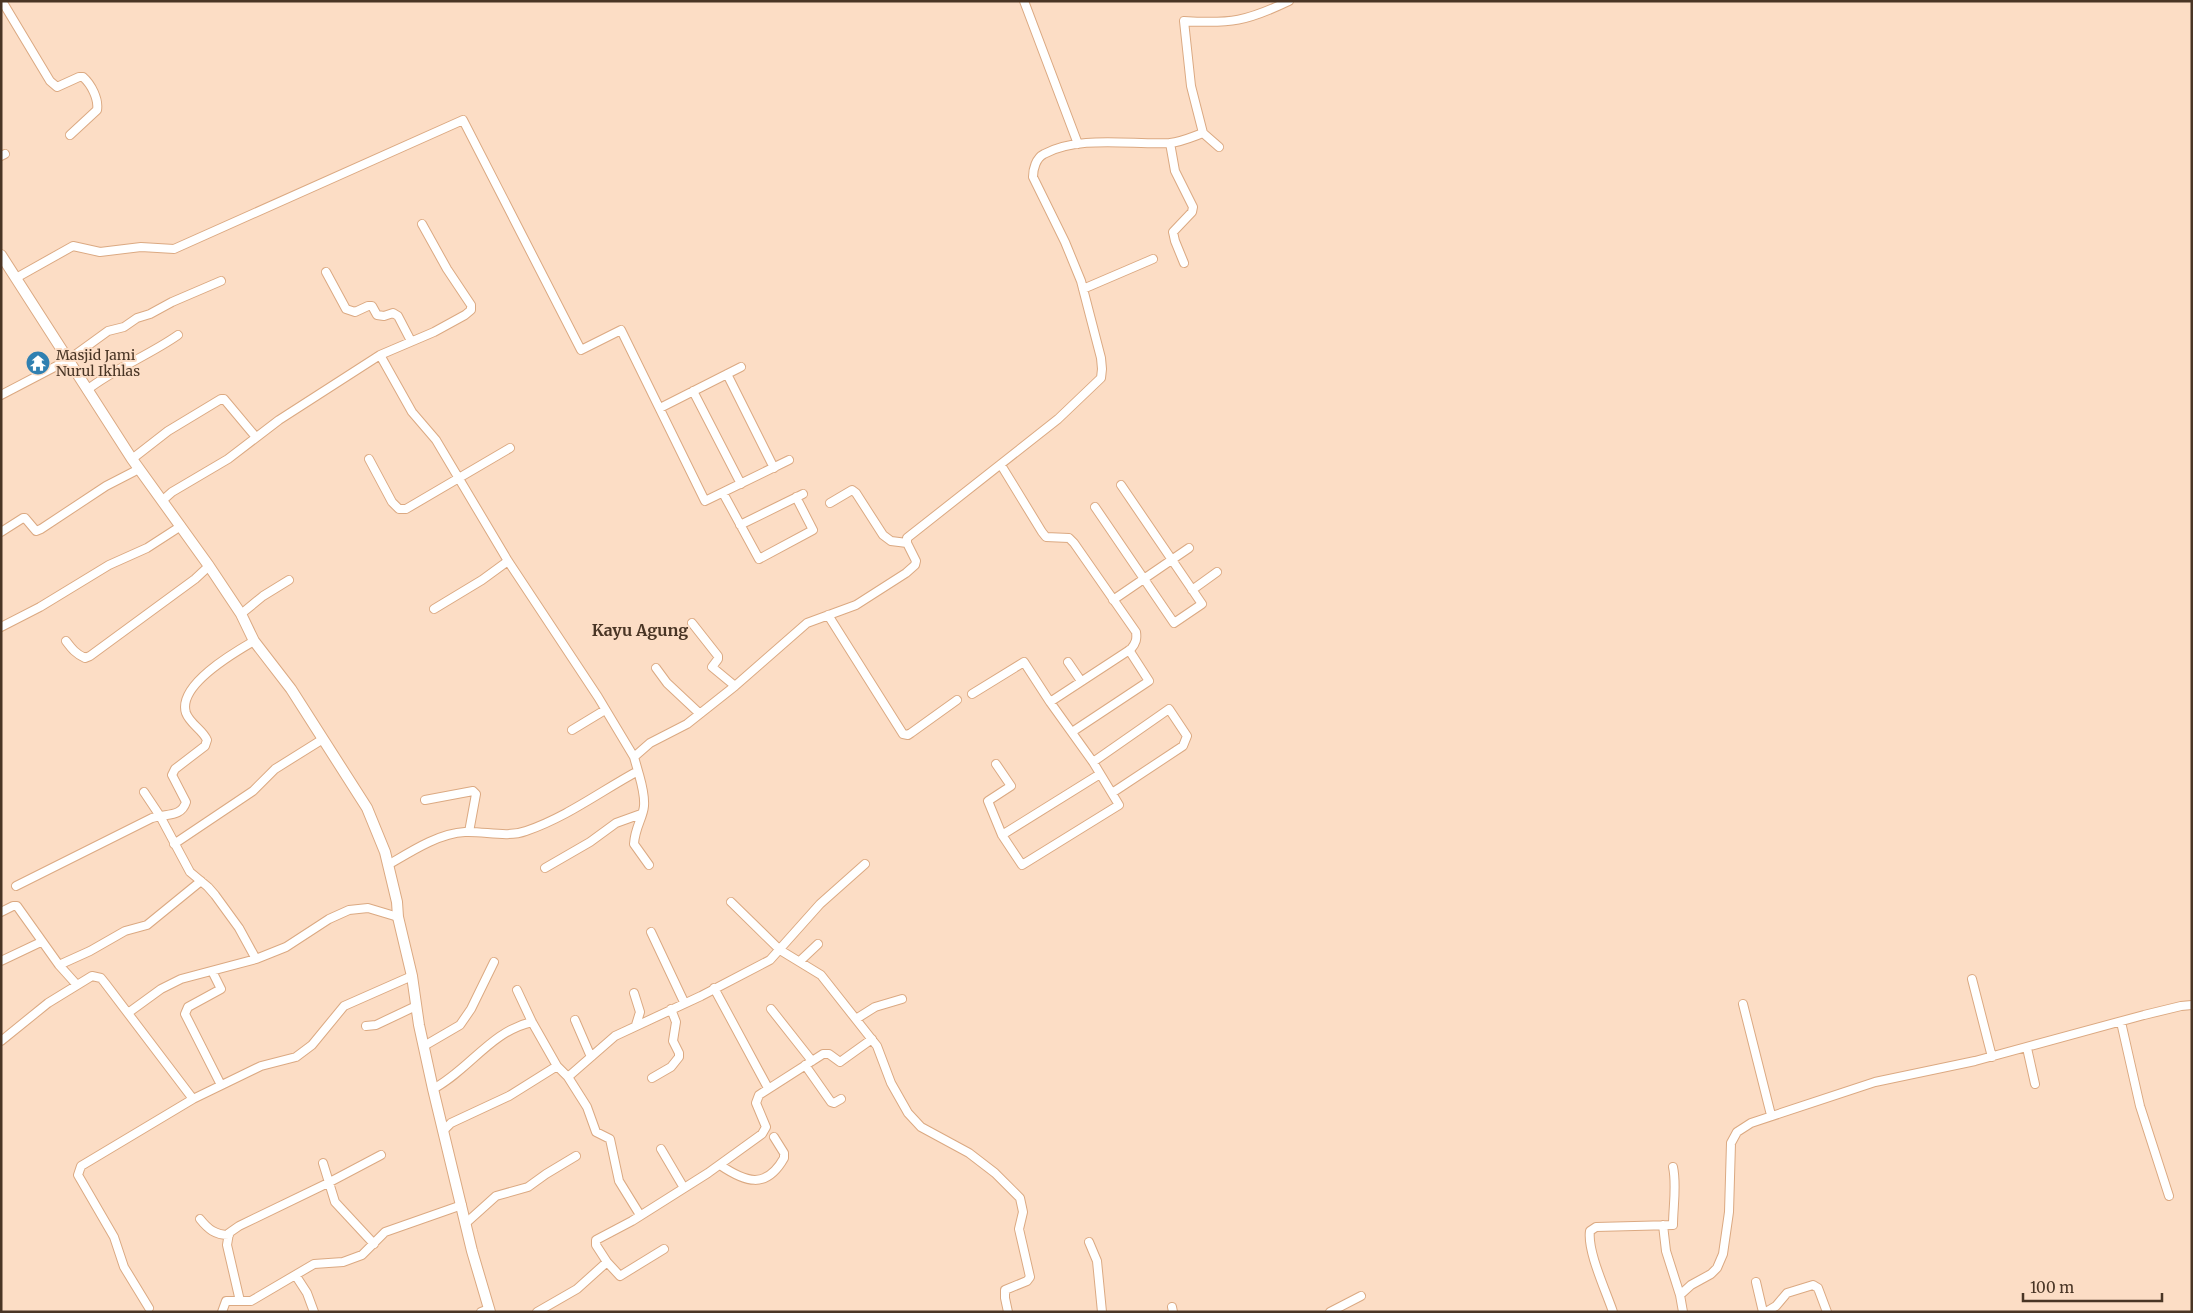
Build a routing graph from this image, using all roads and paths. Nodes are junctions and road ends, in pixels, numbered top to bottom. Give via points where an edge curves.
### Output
1 (2, 1) edge
2 (1024, 1) edge
3 (1290, 1) edge
4 (1203, 133) junction
5 (70, 135) dead end
6 (1170, 143) junction
7 (1078, 144) junction
8 (1219, 147) dead end
9 (422, 224) dead end
10 (1, 254) edge
11 (1153, 259) dead end
12 (1184, 263) dead end
13 (326, 272) dead end
14 (16, 278) junction
15 (221, 281) dead end
16 (1084, 289) junction
17 (178, 335) dead end
18 (411, 341) junction
19 (380, 356) junction
20 (68, 360) junction
21 (741, 367) dead end
22 (727, 374) junction
23 (87, 390) junction
24 (693, 391) junction
25 (1, 395) edge
26 (660, 408) junction
27 (255, 436) junction
28 (510, 448) dead end
29 (132, 459) junction
30 (369, 459) dead end
31 (789, 460) dead end
32 (1001, 465) junction
33 (774, 468) junction
34 (139, 469) junction
35 (458, 478) junction
36 (741, 484) junction
37 (1121, 485) dead end
38 (723, 493) junction
39 (163, 500) junction
40 (830, 503) dead end
41 (1095, 507) dead end
42 (740, 525) junction
43 (181, 526) junction
44 (1, 532) edge
45 (907, 543) junction
46 (1189, 548) dead end
47 (1172, 560) junction
48 (508, 561) junction
49 (209, 566) junction
50 (1217, 572) dead end
51 (1144, 578) junction
52 (289, 580) dead end
53 (1192, 590) junction
54 (1113, 600) junction
55 (434, 609) dead end
56 (241, 614) junction
57 (828, 616) junction
58 (692, 623) dead end
59 (1, 627) edge
60 (66, 641) dead end
61 (254, 641) junction
62 (1129, 650) junction
63 (1068, 662) dead end
64 (656, 668) dead end
65 (1081, 681) junction
66 (735, 686) junction
67 (972, 694) dead end
68 (957, 700) dead end
69 (1050, 702) junction
70 (605, 710) junction
71 (698, 713) junction
72 (572, 730) dead end
73 (1072, 732) junction
74 (322, 739) junction
75 (634, 757) junction
76 (1092, 762) junction
77 (996, 764) dead end
78 (638, 771) junction
79 (1100, 774) junction
80 (144, 792) dead end
81 (1112, 793) junction
82 (425, 800) dead end
83 (641, 814) junction
84 (160, 816) junction
85 (469, 832) junction
86 (1002, 835) junction
87 (174, 844) junction
88 (865, 864) dead end
89 (388, 865) junction
90 (649, 865) dead end
91 (545, 868) dead end
92 (201, 881) junction
93 (16, 886) dead end
94 (730, 902) dead end
95 (1, 912) edge
96 (398, 917) junction
97 (651, 932) dead end
98 (41, 942) junction
99 (818, 944) dead end
100 (780, 950) junction
101 (256, 959) junction
102 (1, 960) edge
103 (800, 961) junction
104 (494, 962) dead end
105 (59, 965) junction
106 (212, 970) junction
107 (412, 976) junction
108 (1972, 979) dead end
109 (77, 985) junction
110 (714, 988) junction
111 (517, 990) dead end
112 (634, 993) dead end
113 (902, 999) dead end
114 (684, 1002) junction
115 (1743, 1004) dead end
116 (416, 1006) junction
117 (2192, 1006) edge
118 (671, 1008) junction
119 (771, 1009) dead end
120 (128, 1013) junction
121 (856, 1019) junction
122 (575, 1020) dead end
123 (532, 1022) junction
124 (2121, 1022) junction
125 (636, 1025) junction
126 (366, 1026) dead end
127 (872, 1039) junction
128 (1, 1041) edge
129 (424, 1046) junction
130 (2027, 1048) junction
131 (1992, 1056) junction
132 (590, 1057) junction
133 (809, 1063) junction
134 (557, 1066) junction
135 (568, 1077) junction
136 (652, 1078) dead end
137 (2035, 1084) dead end
138 (221, 1085) junction
139 (768, 1088) junction
140 (433, 1089) junction
141 (193, 1099) junction
142 (841, 1099) dead end
143 (1771, 1115) junction
144 (444, 1130) junction
145 (774, 1137) dead end
146 (661, 1149) dead end
147 (381, 1155) dead end
148 (576, 1156) dead end
149 (323, 1163) dead end
150 (720, 1165) junction
151 (1673, 1167) dead end
152 (328, 1183) junction
153 (684, 1188) junction
154 (2169, 1196) dead end
155 (462, 1206) junction
156 (640, 1215) junction
157 (200, 1219) dead end
158 (466, 1223) junction
159 (1663, 1225) junction
160 (229, 1235) junction
161 (1090, 1242) dead end
162 (374, 1244) junction
163 (664, 1249) dead end
164 (607, 1262) junction
165 (296, 1276) junction
166 (1756, 1282) dead end
167 (1680, 1295) junction
168 (1361, 1296) dead end
169 (240, 1301) junction
170 (150, 1308) dead end
171 (487, 1311) edge
172 (222, 1312) edge
173 (314, 1312) edge
174 (536, 1312) edge
175 (1008, 1312) edge
176 (1102, 1312) edge
177 (1330, 1312) edge
178 (1613, 1312) edge
179 (1683, 1312) edge
180 (1764, 1312) edge
181 (1828, 1312) edge

1 - 5 street via 50,81 57,87 83,77 90,86 97,110
2 - 7 street
3 - 4 street via 1256,16 1231,22 1184,21 1190,86
4 - 6 street
4 - 8 street
6 - 7 street
6 - 12 street via 1175,171 1194,207 1173,232
7 - 16 street via 1044,154 1033,169 1033,177
9 - 18 street via 471,308 465,315
10 - 14 street
11 - 16 street
13 - 18 street via 348,311 372,306 377,314 393,313 398,316
14 - 20 street
14 - 26 street via 73,246 100,252 140,247 174,248 463,120 581,350 621,330
15 - 20 street via 137,318 124,327 108,331
16 - 32 street via 1101,358 1102,375 1058,419
17 - 23 street via 122,369 106,375
18 - 19 street
19 - 27 street
19 - 35 street via 412,412 436,440
20 - 23 street
20 - 25 street
21 - 22 street
22 - 24 street
22 - 33 street
23 - 29 street
24 - 26 street
24 - 36 street
26 - 38 street via 705,501
27 - 29 street via 221,399 168,431
27 - 39 street via 228,459
28 - 35 street
29 - 34 street
30 - 35 street via 399,509 412,507
31 - 33 street
32 - 45 street via 914,531 906,538
32 - 54 street via 1042,532 1051,538 1069,538 1074,542
33 - 36 street
34 - 39 street
34 - 44 street via 106,486 41,529 36,531 23,518
35 - 48 street
36 - 38 street
37 - 47 street
38 - 42 street
39 - 43 street
40 - 45 street via 852,490 883,535 891,541
41 - 51 street
42 - 42 street via 758,559 813,530 800,496
43 - 49 street
43 - 59 street via 147,548 109,565
45 - 57 street via 915,565 856,605
46 - 47 street
47 - 51 street
47 - 53 street
48 - 55 street
48 - 70 street
49 - 56 street
49 - 60 street via 90,656 80,655
50 - 53 street
51 - 53 street via 1174,623 1202,604
51 - 54 street
52 - 56 street via 262,596
54 - 62 street via 1136,632 1136,644
56 - 61 street
57 - 66 street via 807,624
57 - 68 street via 903,734 911,734
58 - 66 street via 718,656 712,667
61 - 74 street via 291,689
61 - 84 street via 210,670 191,691 186,713 207,742 172,775 186,802 184,807 178,813
62 - 65 street
62 - 73 street via 1149,681
63 - 65 street
64 - 71 street
65 - 69 street
66 - 71 street
67 - 69 street via 1024,662
69 - 73 street
70 - 72 street
70 - 75 street
71 - 75 street via 687,724 650,743
73 - 76 street
74 - 87 street via 275,769 253,791
74 - 89 street via 368,808
75 - 78 street
76 - 79 street
76 - 81 street via 1169,709 1187,736 1183,746
77 - 86 street via 1010,786 988,801
78 - 83 street via 644,797
78 - 85 street via 591,800 526,831 508,834
79 - 81 street
79 - 86 street
80 - 84 street
81 - 86 street via 1119,805 1022,865
82 - 85 street via 473,790 476,794
83 - 90 street via 634,844
83 - 91 street via 616,823
84 - 87 street
84 - 93 street
85 - 89 street via 459,832 421,845
87 - 92 street via 190,872
88 - 100 street via 820,904
89 - 96 street
92 - 101 street via 239,928
92 - 105 street via 147,925 125,931 90,952
94 - 100 street
95 - 98 street via 17,906
96 - 101 street via 368,908 349,910 286,947
96 - 107 street
97 - 114 street
98 - 102 street
98 - 105 street
99 - 103 street
100 - 103 street
100 - 110 street via 764,964
101 - 106 street
103 - 121 street via 821,975
104 - 129 street via 460,1025
105 - 109 street
106 - 120 street via 170,984
106 - 138 street via 221,989 188,1007 185,1014
107 - 116 street
107 - 138 street via 344,1006 312,1044 296,1057 261,1066
108 - 131 street
109 - 120 street via 92,976 101,978
109 - 128 street via 48,1003
110 - 114 street
110 - 139 street
111 - 123 street
112 - 125 street via 640,1012
113 - 121 street via 867,1011
114 - 118 street
115 - 143 street
116 - 126 street via 376,1025
116 - 129 street
117 - 124 street
118 - 125 street
118 - 136 street via 676,1022 673,1041 679,1058
119 - 133 street
120 - 141 street
121 - 127 street
122 - 132 street
123 - 134 street
123 - 140 street via 497,1038 466,1067
124 - 130 street
124 - 154 street via 2140,1106
125 - 132 street via 615,1036
127 - 133 street via 842,1062 826,1053
127 - 175 street via 891,1083 908,1113 921,1127 969,1153 1020,1198 1023,1212 1019,1229 1030,1274 1027,1281 1005,1290
129 - 140 street
130 - 131 street
130 - 137 street
131 - 143 street via 1876,1082
132 - 135 street
133 - 139 street
133 - 142 street via 831,1102
134 - 135 street
134 - 144 street via 509,1096 451,1123
135 - 156 street via 587,1107 596,1132 610,1139 619,1181
138 - 141 street
139 - 150 street via 756,1103 765,1130
140 - 144 street
141 - 170 street via 104,1151 78,1170 114,1237 124,1267
143 - 167 street via 1742,1128 1731,1143 1729,1212 1723,1254 1711,1274
144 - 155 street
145 - 150 street via 784,1158 762,1179 742,1179
146 - 153 street
147 - 152 street
148 - 158 street via 528,1187 496,1196
149 - 152 street
150 - 153 street
151 - 159 street via 1676,1179 1673,1225
152 - 160 street via 239,1226
152 - 162 street via 338,1206
153 - 156 street
155 - 158 street
155 - 162 street via 385,1232
156 - 164 street via 596,1240
157 - 160 street via 210,1231
158 - 171 street
159 - 167 street via 1666,1251
159 - 178 street via 1596,1227 1590,1231 1595,1261
160 - 169 street via 227,1245
161 - 176 street via 1098,1261
162 - 165 street via 362,1256 317,1264
163 - 164 street via 620,1276
164 - 174 street via 577,1289
165 - 169 street via 252,1301
165 - 173 street
166 - 180 street
167 - 179 street
168 - 177 street
169 - 172 street via 226,1301
180 - 181 street via 1776,1306 1787,1293 1812,1285 1818,1288

